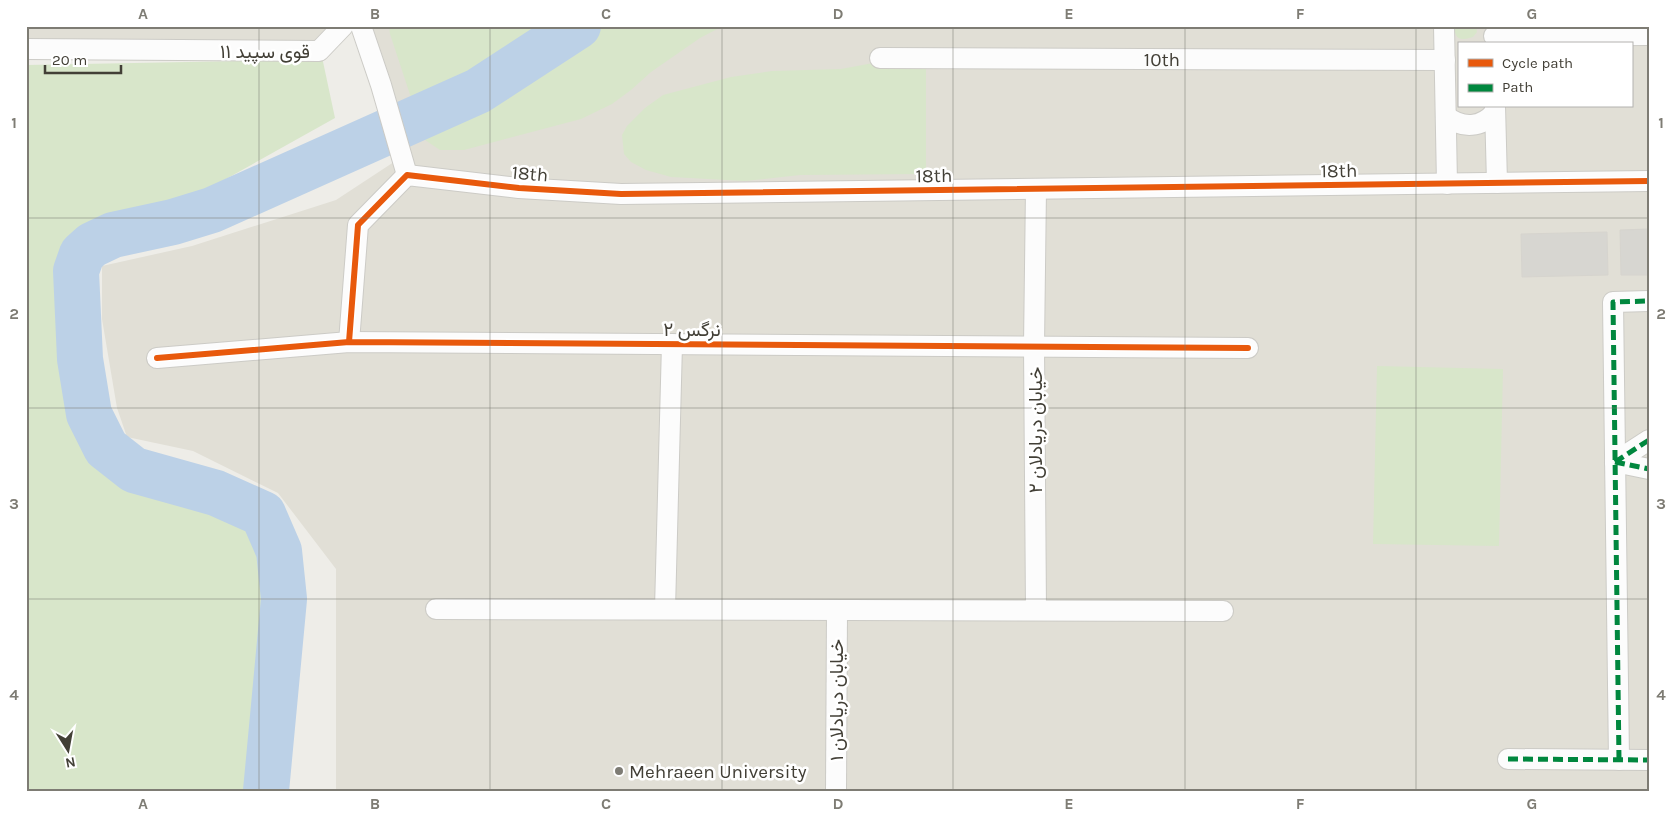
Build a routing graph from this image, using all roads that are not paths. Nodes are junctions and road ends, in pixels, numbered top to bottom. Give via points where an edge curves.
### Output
1 (343, 26) edge
2 (360, 26) edge
3 (1444, 26) edge
4 (1494, 35) edge
5 (1649, 35) edge
6 (26, 49) edge
7 (880, 58) dead end
8 (1445, 60) junction
9 (1495, 109) edge
10 (1446, 116) junction
11 (405, 169) junction
12 (1649, 181) edge
13 (1497, 183) junction
14 (1447, 184) junction
15 (1036, 189) junction
16 (1649, 301) edge
17 (349, 342) junction
18 (672, 344) junction
19 (1034, 346) junction
20 (1248, 348) dead end
21 (157, 358) dead end
22 (1649, 440) edge
23 (1615, 462) junction
24 (1649, 469) edge
25 (436, 609) dead end
26 (665, 609) junction
27 (837, 610) junction
28 (1036, 610) junction
29 (1223, 611) dead end
30 (1508, 759) dead end
31 (1619, 760) junction
32 (1649, 760) edge
33 (836, 791) edge

1 - 6 street, قوی سپید ۱۱ via 319,51
2 - 11 street
3 - 8 street
4 - 5 street
7 - 8 street, 10th
8 - 10 street
9 - 10 street via 1489,119 1480,124 1453,121
9 - 13 street
10 - 14 street
11 - 15 street, 18th via 519,188 621,194
11 - 17 street via 358,225
12 - 13 street, 18th
13 - 14 street, 18th
14 - 15 street, 18th
15 - 19 street, خیابان دریادلان ۲
16 - 23 street via 1613,302
17 - 18 street, نرگس ۲
17 - 21 street, نرگس ۲
18 - 19 street, نرگس ۲
18 - 26 street
19 - 20 street, نرگس ۲
19 - 28 street, خیابان دریادلان ۲
22 - 23 street
23 - 24 street
23 - 31 street
25 - 26 street
26 - 27 street
27 - 28 street
27 - 33 street, خیابان دریادلان ۱
28 - 29 street
30 - 31 street
31 - 32 street

